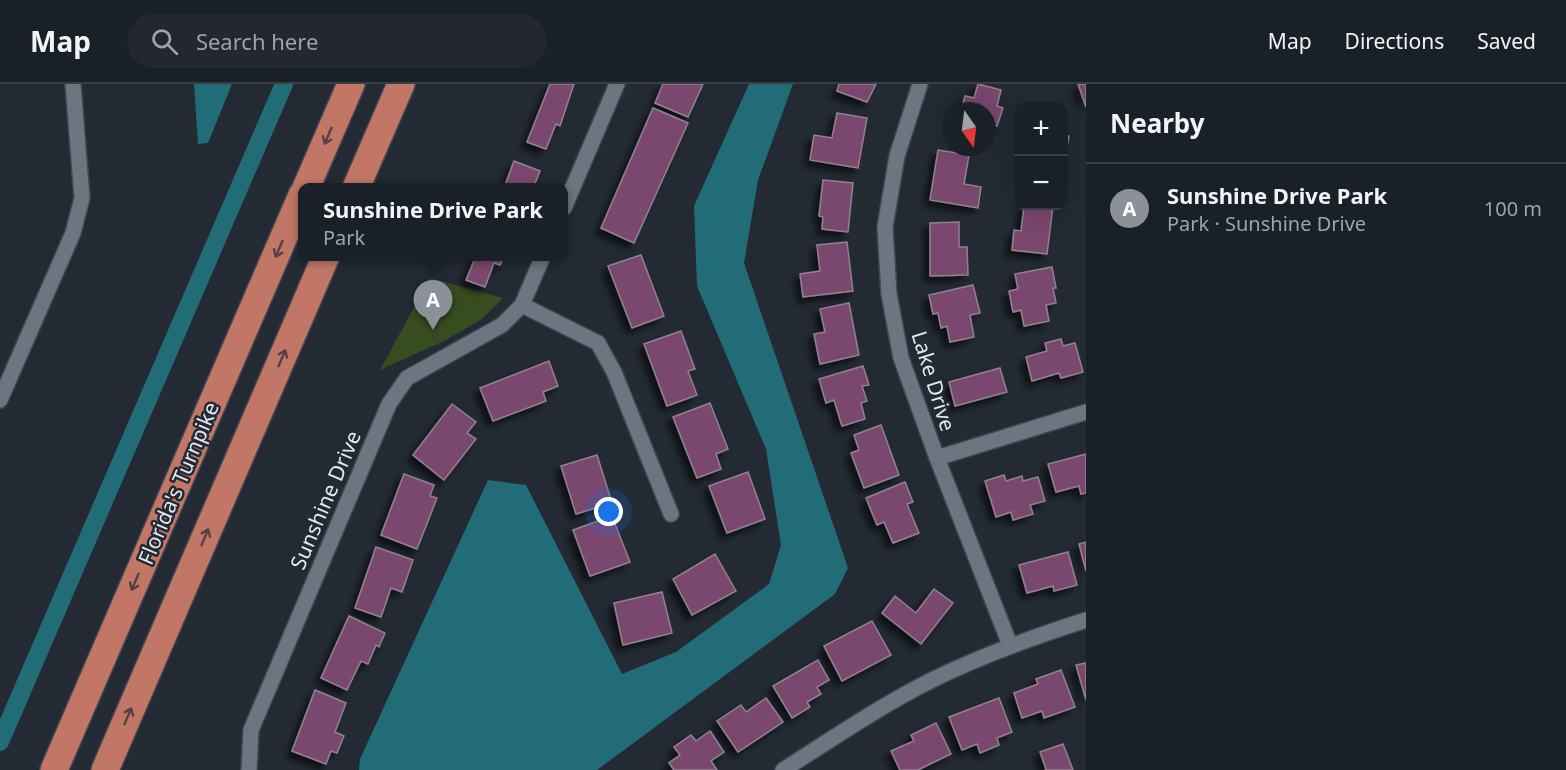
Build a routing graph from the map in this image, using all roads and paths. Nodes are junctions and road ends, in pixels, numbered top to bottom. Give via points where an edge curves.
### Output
1 (73, 84) edge
2 (351, 84) edge
3 (400, 84) edge
4 (617, 84) edge
5 (920, 84) edge
6 (308, 183) edge
7 (358, 183) edge
8 (568, 199) edge
9 (298, 207) edge
10 (324, 261) edge
11 (541, 261) edge
12 (522, 305) junction
13 (0, 400) edge
14 (1086, 412) edge
15 (937, 458) junction
16 (671, 514) dead end
17 (1086, 620) edge
18 (1010, 645) junction
19 (54, 770) edge
20 (105, 770) edge
21 (249, 770) edge
22 (783, 770) edge

1 - 13 street via 82,198 73,233
2 -> 6 highway
3 - 7 highway
4 - 8 street
5 - 15 street, Lake Drive via 897,156 885,227 889,294 901,358
9 -> 19 highway, Florida's Turnpike
20 -> 10 highway
11 - 12 street, Sunshine Drive
12 - 16 street via 598,343 614,372
12 - 21 street, Sunshine Drive via 502,325 406,378 388,404 251,730
14 - 15 street
15 - 18 street, Lake Drive
17 - 18 street
18 - 22 street via 932,680

